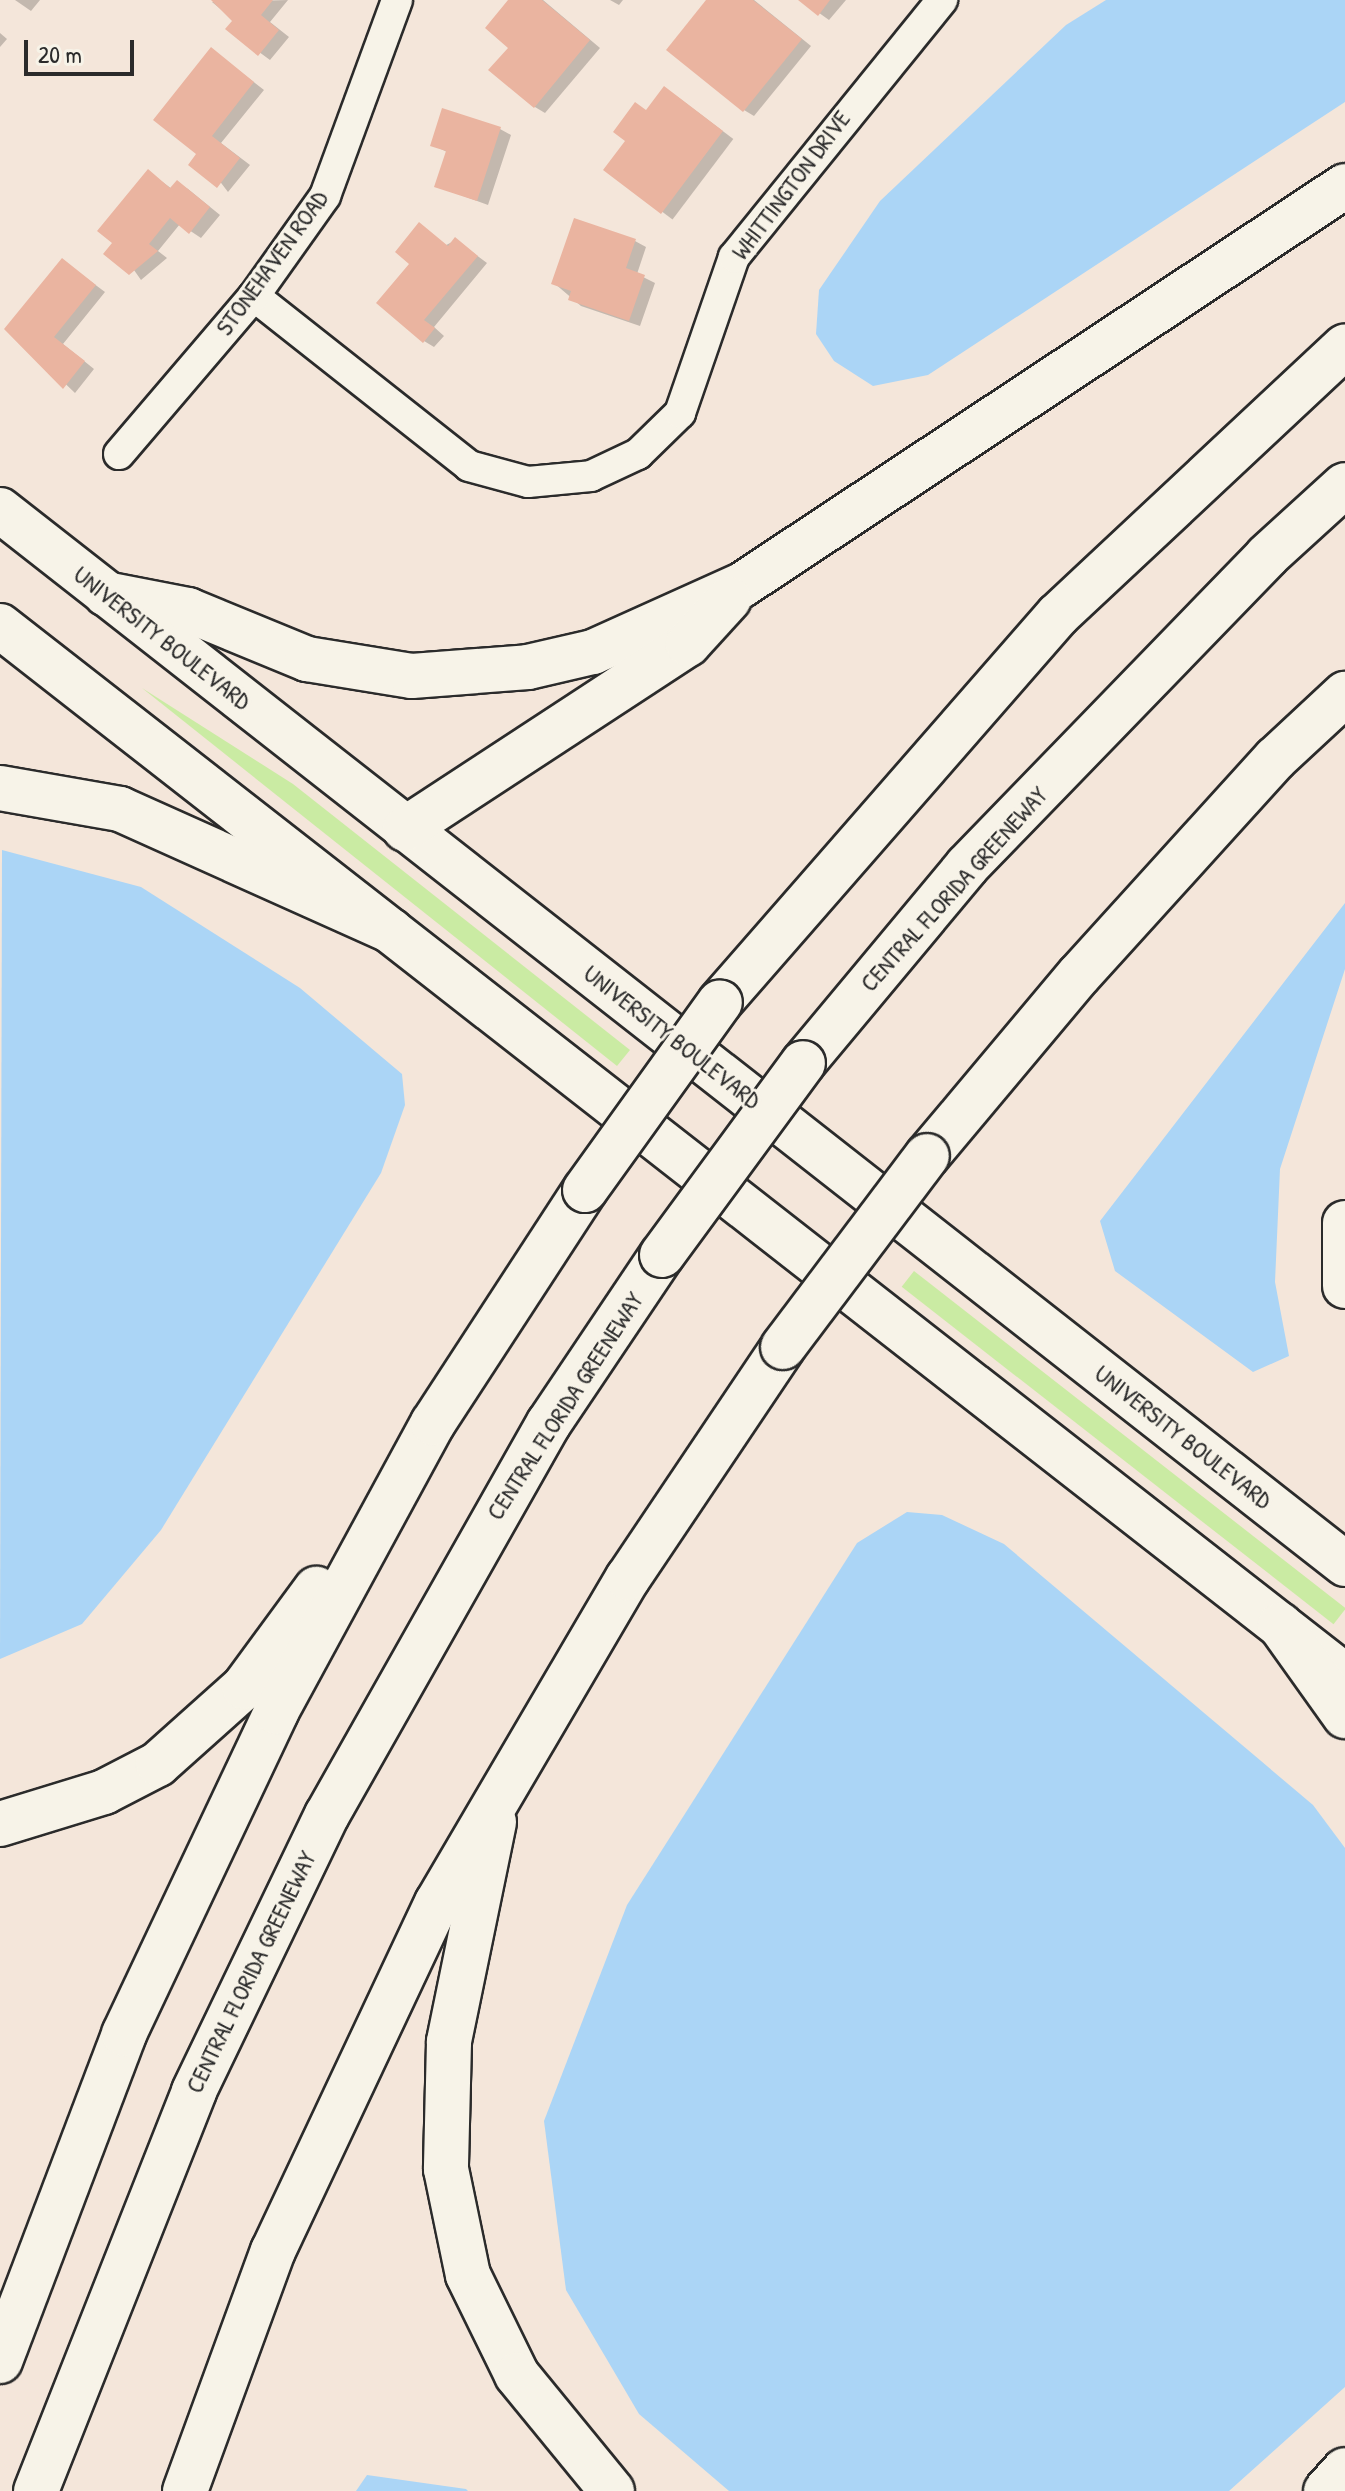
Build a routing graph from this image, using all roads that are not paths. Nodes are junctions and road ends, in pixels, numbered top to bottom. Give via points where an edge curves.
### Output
1 (397, 0) edge
2 (942, 0) edge
3 (1345, 186) edge
4 (254, 296) junction
5 (1345, 346) edge
6 (119, 454) dead end
7 (1345, 485) edge
8 (0, 510) edge
9 (742, 585) junction
10 (106, 594) junction
11 (0, 626) edge
12 (1345, 694) edge
13 (0, 788) edge
14 (405, 829) junction
15 (391, 931) junction
16 (1345, 1223) edge
17 (1345, 1286) edge
18 (433, 1423) junction
19 (1345, 1564) edge
20 (1280, 1625) junction
21 (1345, 1676) edge
22 (1345, 1716) edge
23 (500, 1789) junction
24 (0, 1824) edge
25 (0, 2361) edge
26 (1345, 2470) edge
27 (36, 2491) edge
28 (185, 2491) edge
29 (612, 2491) edge
30 (1326, 2491) edge

1 - 4 street, STONEHAVEN ROAD via 325,196
2 - 4 street, WHITTINGTON DRIVE via 734,257 680,413 638,454 591,476 528,482 469,466
3 - 9 main road
4 - 6 street, STONEHAVEN ROAD
5 - 18 main road, bridge via 1058,615 720,1002 585,1190
7 - 27 main road, CENTRAL FLORIDA GREENEWAY, bridge via 1267,556 967,866 803,1063 662,1255 549,1423 327,1815 188,2105
8 - 10 main road, UNIVERSITY BOULEVARD
9 - 10 main road via 593,652 450,676 307,659 188,610
9 - 14 main road via 688,644
10 - 14 main road, UNIVERSITY BOULEVARD
11 - 15 main road
12 - 23 main road, bridge via 1275,759 1079,975 927,1156 783,1347 628,1578
13 - 15 main road via 120,809
14 - 19 main road, UNIVERSITY BOULEVARD
15 - 20 main road
16 - 17 main road
18 - 24 main road via 289,1628 202,1732 104,1792
18 - 25 main road via 276,1712 124,2034
20 - 21 main road
20 - 22 main road
23 - 28 main road via 325,2132 213,2400
23 - 29 main road via 449,2042 446,2169 468,2275 517,2375
26 - 30 main road

